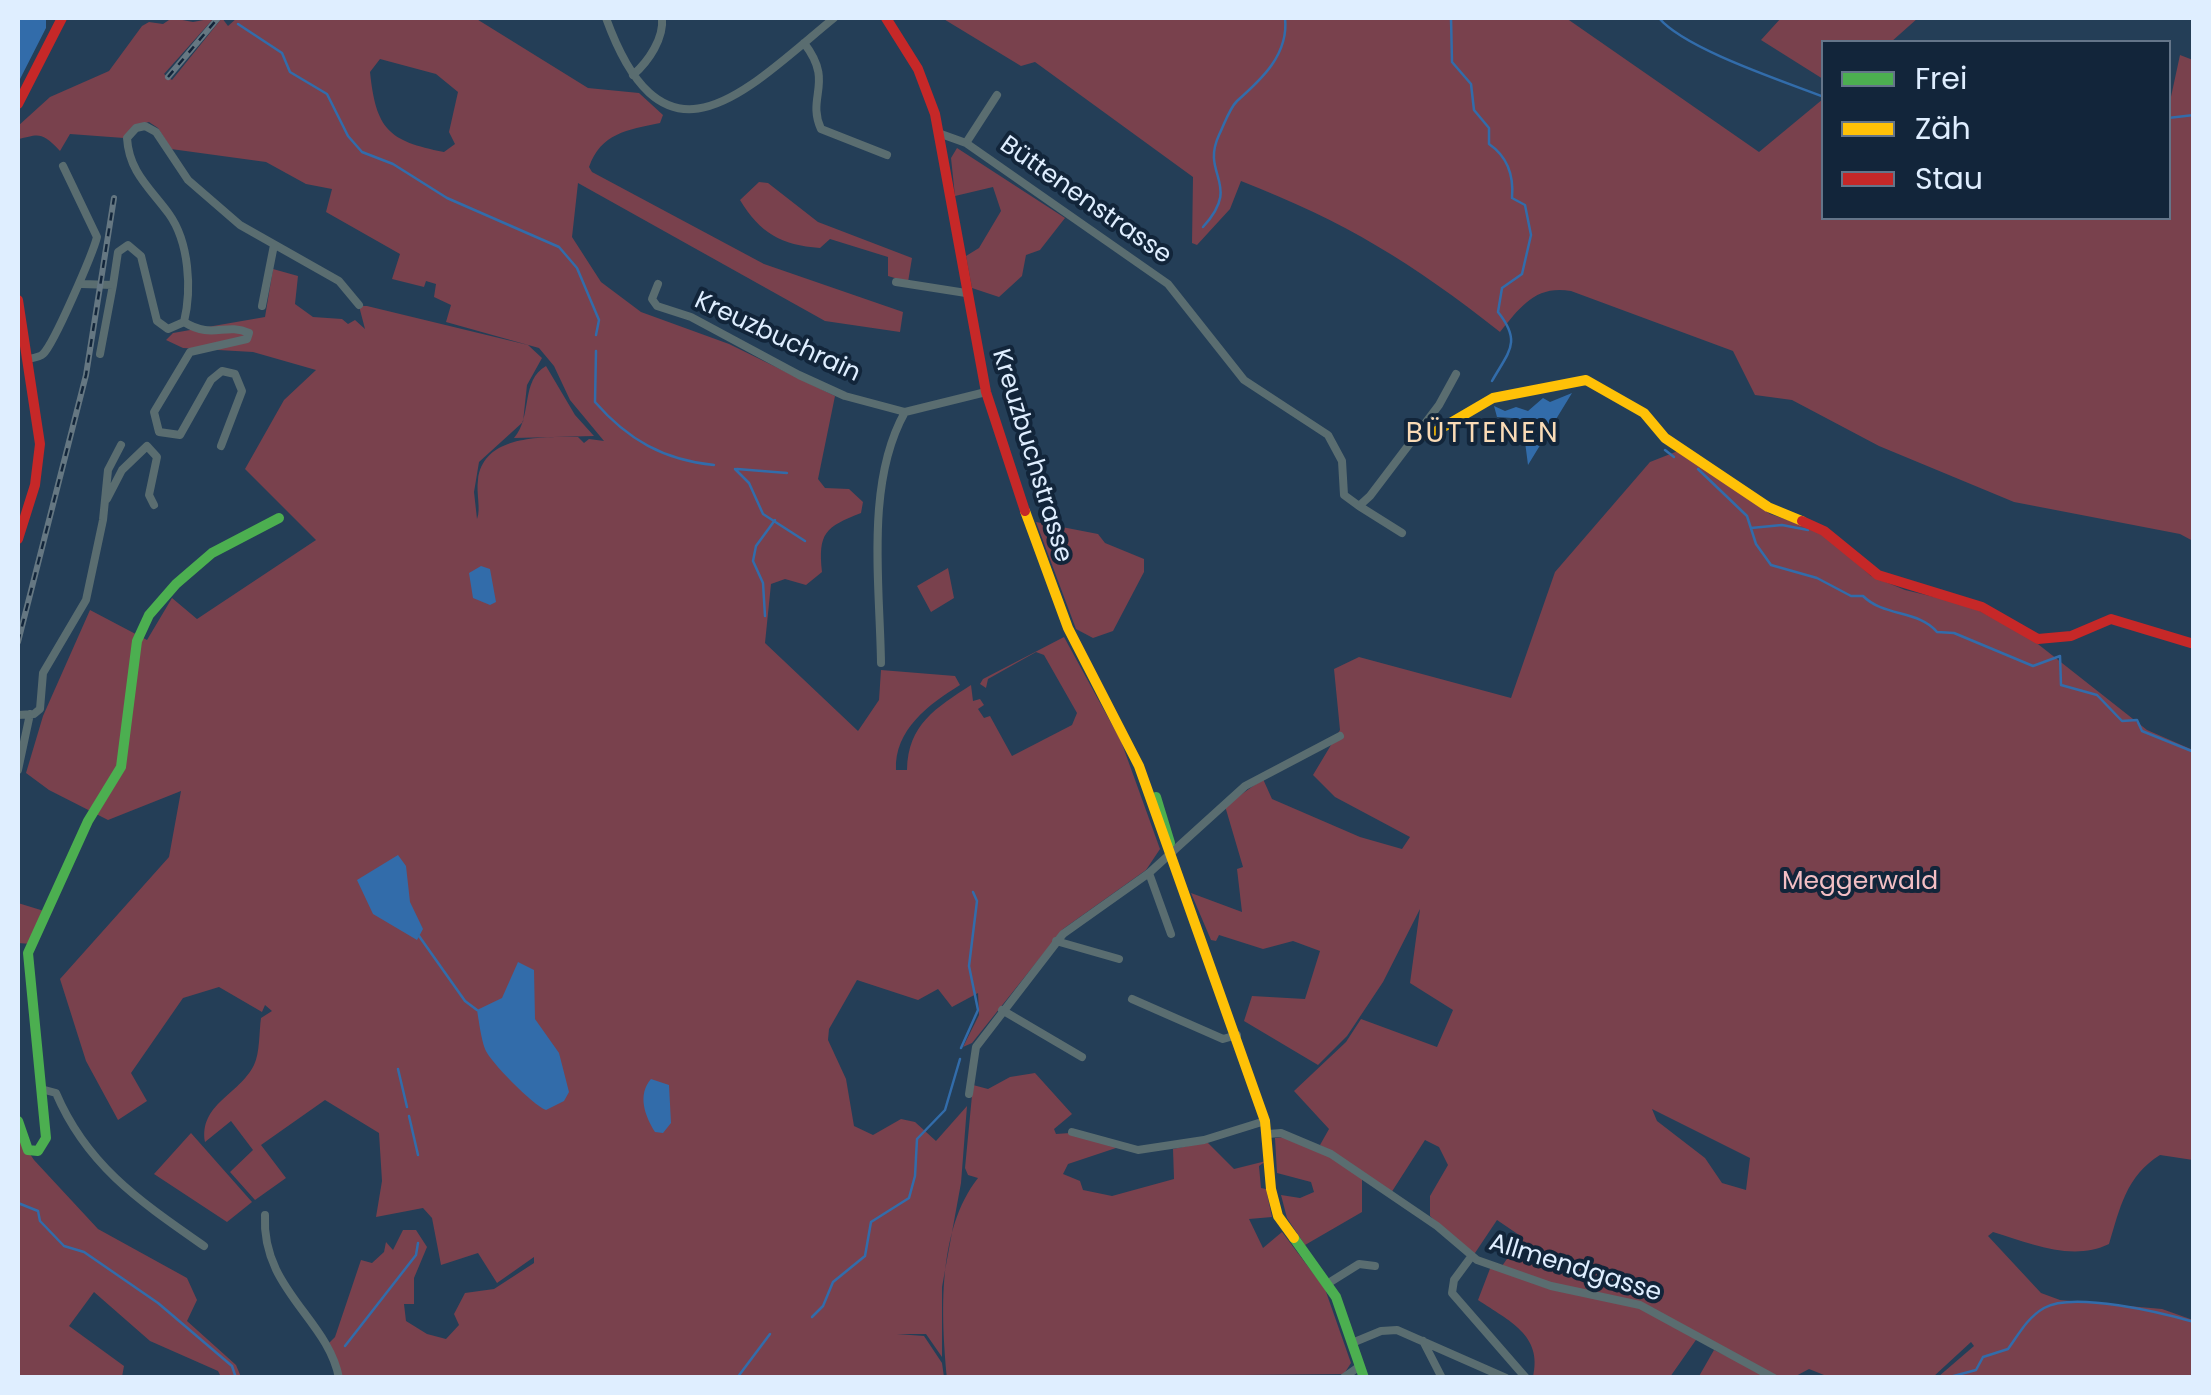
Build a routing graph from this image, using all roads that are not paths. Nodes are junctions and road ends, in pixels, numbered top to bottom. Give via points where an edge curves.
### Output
1 (62, 18) edge
2 (606, 18) edge
3 (662, 18) edge
4 (834, 18) edge
5 (886, 18) edge
6 (804, 42) junction
7 (633, 75) junction
8 (997, 95) dead end
9 (18, 104) edge
10 (940, 134) junction
11 (966, 143) junction
12 (887, 155) dead end
13 (63, 166) dead end
14 (274, 246) junction
15 (896, 282) dead end
16 (82, 284) junction
17 (658, 284) dead end
18 (112, 285) junction
19 (966, 293) junction
20 (18, 300) edge
21 (359, 304) dead end
22 (262, 306) dead end
23 (184, 322) junction
24 (100, 354) dead end
25 (28, 359) junction
26 (1456, 374) dead end
27 (986, 392) junction
28 (904, 412) junction
29 (1417, 433) junction
30 (121, 446) dead end
31 (220, 446) dead end
32 (104, 502) junction
33 (154, 505) dead end
34 (1358, 506) junction
35 (279, 518) dead end
36 (1402, 533) dead end
37 (18, 539) edge
38 (2194, 644) edge
39 (880, 663) dead end
40 (30, 714) junction
41 (18, 715) edge
42 (1340, 736) dead end
43 (18, 770) edge
44 (1170, 852) junction
45 (1149, 872) junction
46 (1171, 934) dead end
47 (1056, 941) junction
48 (1119, 959) dead end
49 (1132, 999) dead end
50 (1002, 1010) junction
51 (1237, 1035) junction
52 (1082, 1057) dead end
53 (40, 1089) junction
54 (970, 1094) dead end
55 (18, 1121) edge
56 (1264, 1121) junction
57 (1072, 1132) dead end
58 (1268, 1134) junction
59 (265, 1215) dead end
60 (204, 1246) dead end
61 (1471, 1257) junction
62 (1376, 1266) dead end
63 (1327, 1284) junction
64 (1423, 1341) junction
65 (1352, 1343) junction
66 (1362, 1372) edge
67 (339, 1378) edge
68 (1343, 1378) edge
69 (1442, 1378) edge
70 (1506, 1378) edge
71 (1526, 1378) edge
72 (1774, 1378) edge

1 - 9 street
2 - 7 street
3 - 7 street via 662,32
4 - 6 street
5 - 10 street, Kreuzbuchstrasse via 924,80
6 - 7 street via 736,97 711,108 666,104
6 - 12 street via 820,68 821,129
8 - 11 street
10 - 11 street, Büttenenstrasse
10 - 19 street, Kreuzbuchstrasse
11 - 34 street, Büttenenstrasse via 1152,270 1187,304 1244,380 1328,436 1342,461 1344,495
13 - 16 street via 95,225
14 - 21 street via 339,281
14 - 22 street
14 - 23 street via 188,180 151,128 136,128 128,138 131,163 175,224 184,248
15 - 19 street
16 - 18 street
16 - 25 street via 46,350
17 - 28 street, Kreuzbuchrain via 652,300 657,306 845,396
18 - 23 street via 118,252 135,248 157,321 168,328
18 - 24 street
19 - 27 street, Kreuzbuchstrasse
20 - 25 street
23 - 31 street via 206,334 249,333 190,352 154,412 159,432 180,435 210,380 235,374 242,391
25 - 37 street via 40,458
26 - 29 street
27 - 28 street
27 - 44 street, Kreuzbuchstrasse via 1060,611 1144,780
28 - 39 street via 882,488
29 - 34 street
29 - 38 street via 1428,436 1493,398 1586,380 1644,413 1677,447 1768,507 1824,531 1864,568 1982,607 2038,639 2071,636 2111,618
30 - 32 street via 108,470
32 - 33 street via 122,470 147,446 157,457 149,496
32 - 40 street via 86,600 43,673 42,707
34 - 36 street
35 - 53 street via 200,564 149,615 137,642 121,767 88,821 28,953
40 - 41 street
40 - 43 street
42 - 44 street via 1245,786
44 - 45 street
44 - 51 street, Kreuzbuchstrasse
45 - 46 street
45 - 47 street
47 - 48 street
47 - 50 street
49 - 51 street via 1222,1039
50 - 52 street
50 - 54 street via 976,1047
51 - 56 street, Kreuzbuchstrasse
53 - 55 street via 46,1138 38,1151 28,1150
53 - 60 street via 56,1093 74,1131 109,1176
56 - 57 street via 1143,1149
56 - 58 street, Kreuzbuchstrasse
58 - 61 street, Allmendgasse via 1330,1154
58 - 63 street, Kreuzbuchstrasse via 1278,1216
59 - 67 street via 276,1272
61 - 71 street via 1452,1293
61 - 72 street, Allmendgasse via 1552,1286 1640,1305
62 - 63 street via 1359,1264
63 - 65 street, Kreuzbuchstrasse
64 - 65 street via 1386,1329
64 - 69 street
64 - 70 street
65 - 66 street, Kreuzbuchstrasse
66 - 68 street

